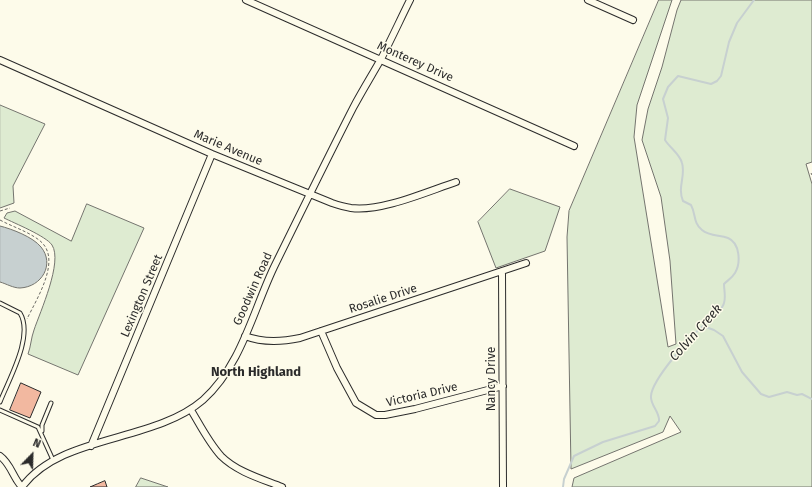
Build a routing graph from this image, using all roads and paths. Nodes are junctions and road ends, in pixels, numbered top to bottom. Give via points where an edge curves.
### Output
1 (246, 0) edge
2 (410, 0) edge
3 (588, 0) edge
4 (633, 20) dead end
5 (381, 59) junction
6 (0, 60) edge
7 (574, 146) dead end
8 (212, 154) junction
9 (811, 173) edge
10 (812, 175) edge
11 (456, 182) dead end
12 (310, 195) junction
13 (10, 208) dead end
14 (0, 211) edge
15 (0, 220) edge
16 (526, 263) dead end
17 (502, 271) junction
18 (0, 303) edge
19 (24, 326) junction
20 (321, 332) junction
21 (245, 336) junction
22 (502, 386) junction
23 (0, 402) edge
24 (51, 403) dead end
25 (0, 410) edge
26 (191, 410) junction
27 (42, 433) junction
28 (91, 446) junction
29 (0, 456) edge
30 (53, 460) junction
31 (22, 487) edge
32 (282, 487) edge
33 (503, 487) edge

1 - 5 street, Monterey Drive
2 - 5 street, Goodwin Road
3 - 4 street
5 - 7 street, Monterey Drive
5 - 12 street, Goodwin Road via 354,106
6 - 8 street, Marie Avenue
8 - 12 street, Marie Avenue
8 - 28 street, Lexington Street
9 - 10 path
11 - 12 street, Marie Avenue via 367,208 350,208
12 - 21 street, Goodwin Road via 268,280
13 - 14 path
15 - 19 path via 39,239 47,248 50,258 47,275
16 - 17 street, Rosalie Drive
17 - 20 street, Rosalie Drive
17 - 22 street, Nancy Drive
18 - 19 lane via 20,313
19 - 23 lane via 22,348
20 - 21 street, Rosalie Drive via 286,341 254,340
20 - 22 street, Victoria Drive via 336,368 356,403 376,415 415,409
21 - 26 street, Goodwin Road via 218,384
22 - 33 street, Nancy Drive
24 - 27 lane via 42,426
25 - 27 lane via 36,425
26 - 28 street, Goodwin Road via 165,423
26 - 32 street via 216,450 228,462
27 - 30 lane
28 - 30 street, Goodwin Road
29 - 31 street
30 - 31 street, Goodwin Road via 39,469

